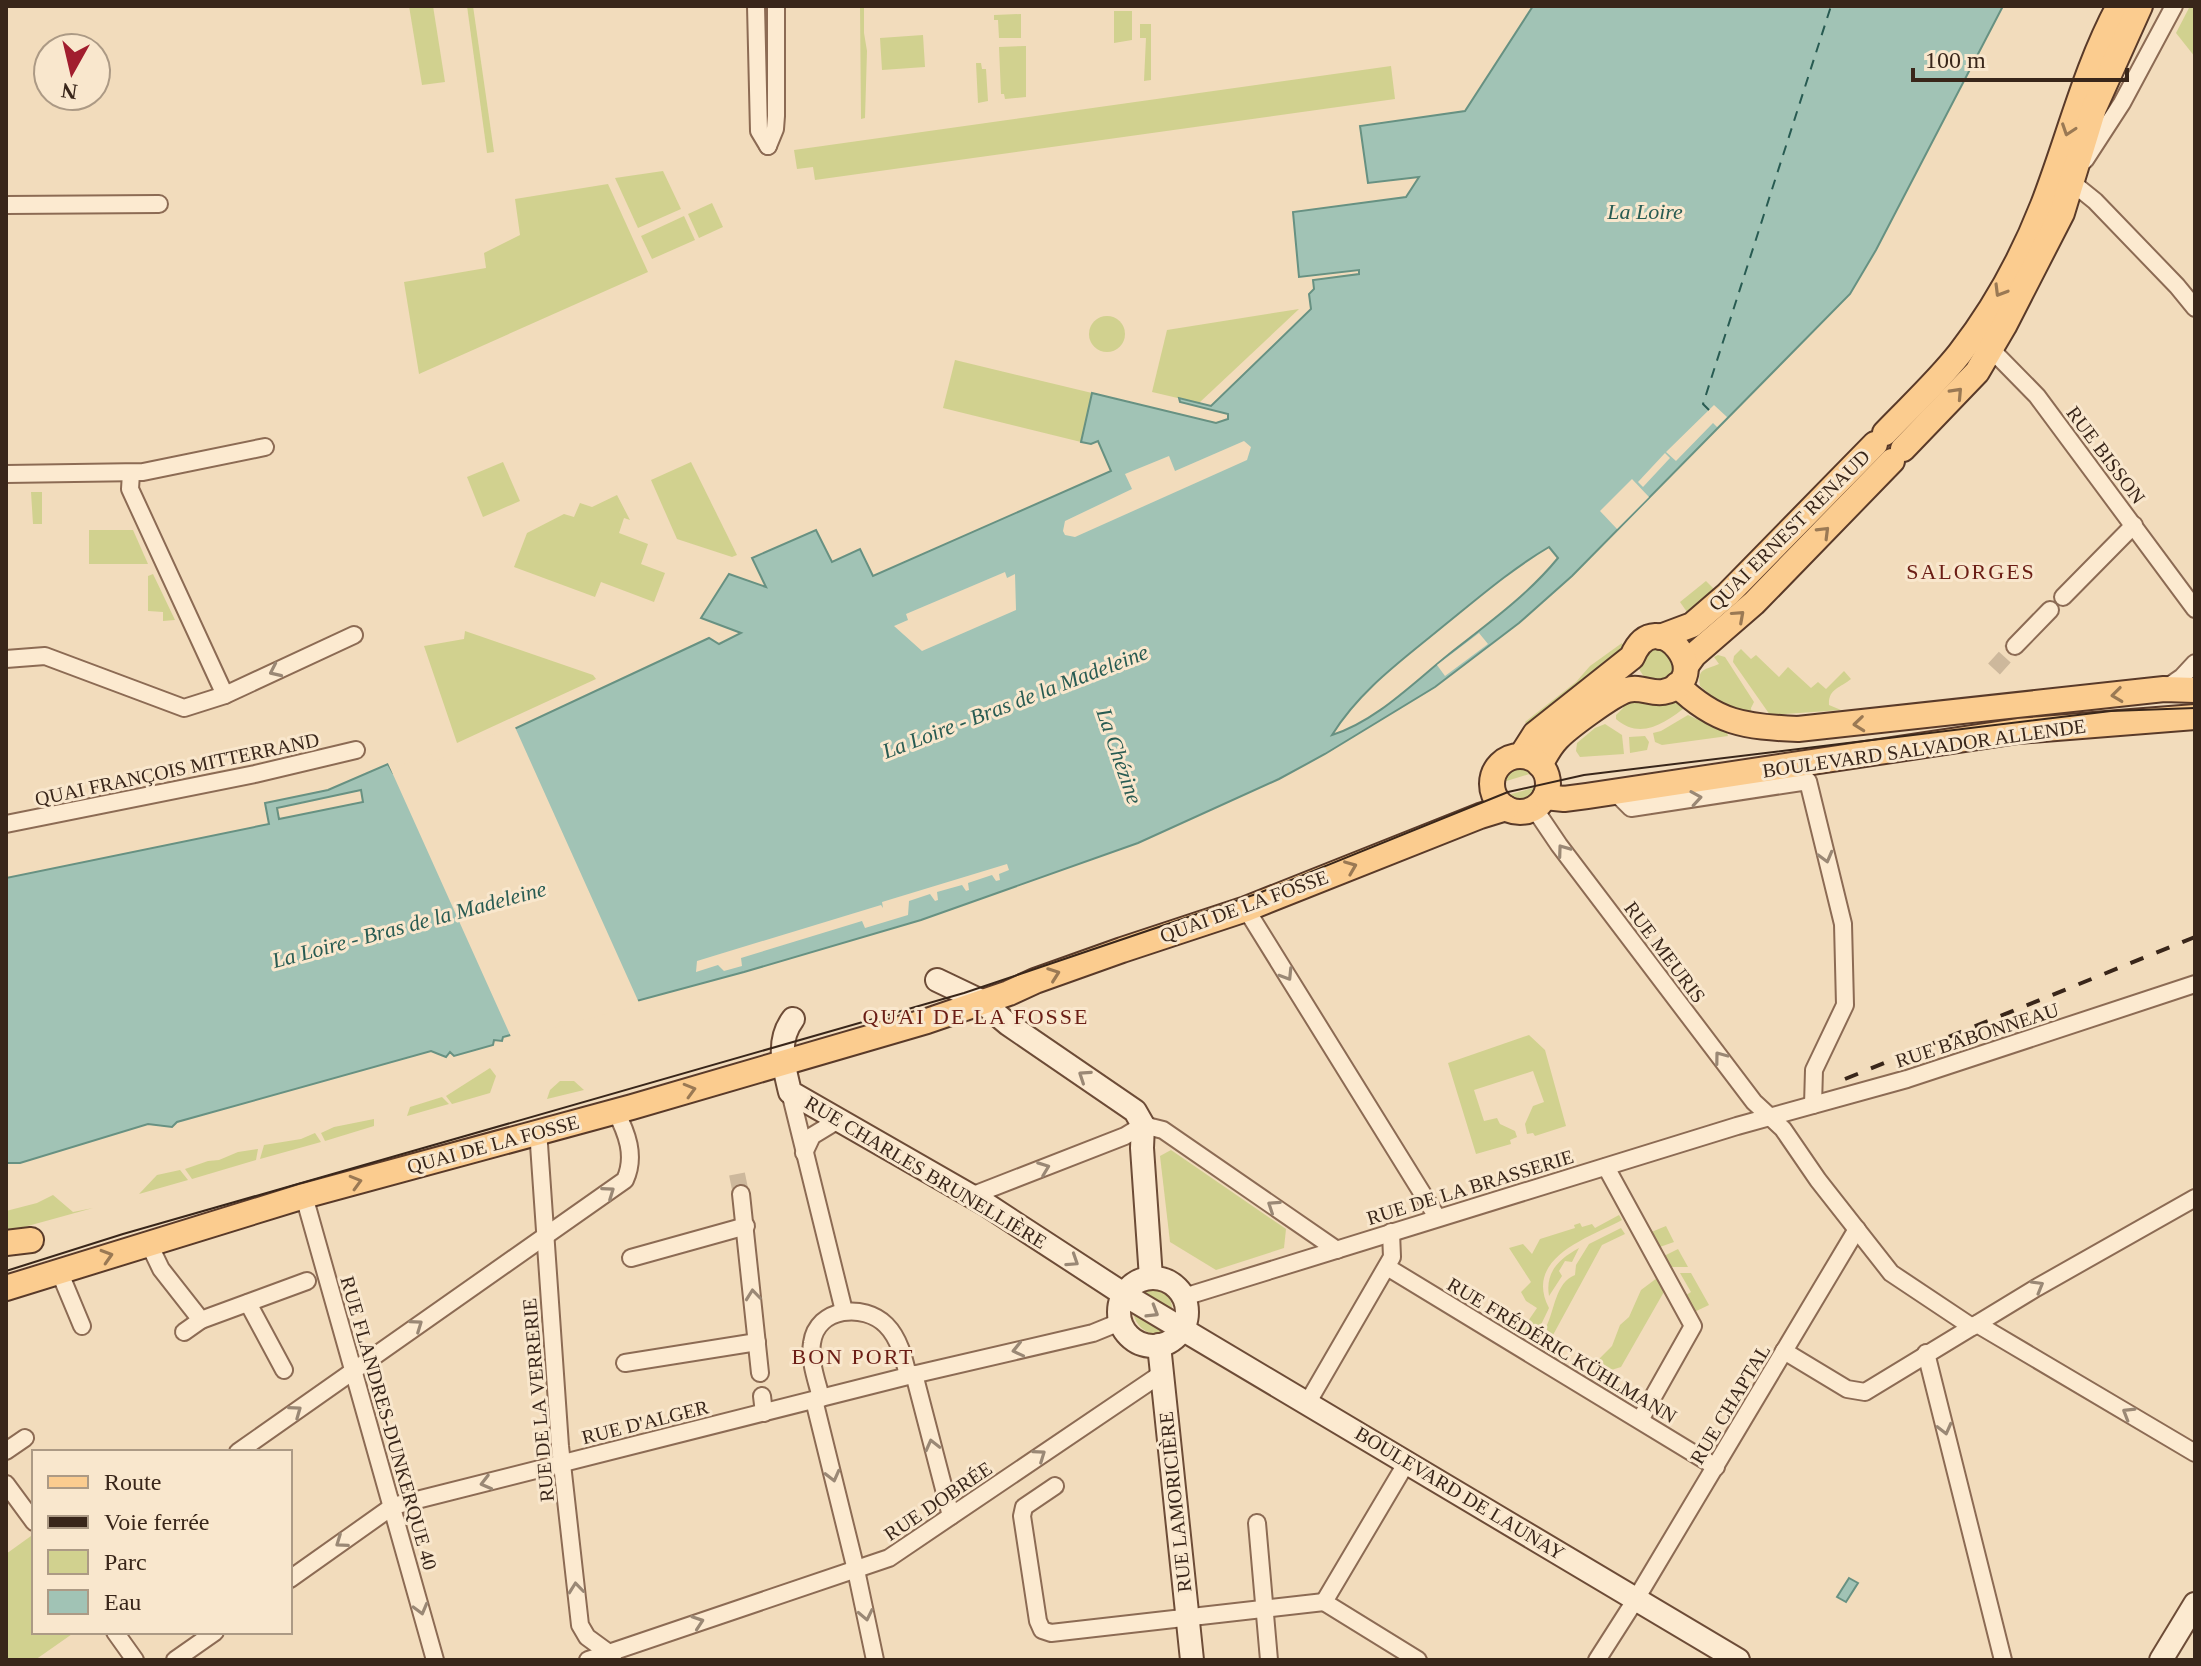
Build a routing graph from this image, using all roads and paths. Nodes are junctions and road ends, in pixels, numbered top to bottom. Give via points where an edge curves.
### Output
1 (2119, 6) edge
2 (2140, 6) edge
3 (2174, 6) edge
4 (756, 13) edge
5 (776, 13) edge
6 (776, 100) junction
7 (758, 101) junction
8 (2063, 175) junction
9 (159, 204) dead end
10 (6, 205) edge
11 (2195, 308) edge
12 (1983, 340) junction
13 (265, 447) dead end
14 (1889, 447) junction
15 (131, 473) junction
16 (6, 474) edge
17 (2134, 525) junction
18 (2063, 597) dead end
19 (2195, 609) edge
20 (2050, 610) dead end
21 (354, 635) dead end
22 (1660, 637) junction
23 (2015, 646) tunnel mouth
24 (1632, 657) junction
25 (6, 659) edge
26 (2195, 663) edge
27 (1681, 675) junction
28 (1645, 689) junction
29 (2164, 689) junction
30 (2195, 690) edge
31 (225, 695) junction
32 (2195, 717) edge
33 (2141, 721) junction
34 (2195, 726) edge
35 (356, 750) dead end
36 (1530, 760) junction
37 (1615, 792) junction
38 (1540, 802) junction
39 (1506, 808) junction
40 (6, 824) edge
41 (1246, 909) junction
42 (937, 980) dead end
43 (2195, 984) edge
44 (981, 1001) junction
45 (793, 1019) dead end
46 (783, 1063) junction
47 (790, 1092) junction
48 (1813, 1105) junction
49 (615, 1110) junction
50 (1769, 1117) junction
51 (840, 1119) junction
52 (1143, 1125) junction
53 (538, 1130) junction
54 (804, 1153) junction
55 (1606, 1167) junction
56 (741, 1194) tunnel mouth
57 (304, 1196) junction
58 (971, 1196) junction
59 (2195, 1198) edge
60 (1437, 1217) junction
61 (746, 1226) junction
62 (1857, 1229) junction
63 (1391, 1232) junction
64 (545, 1236) junction
65 (31, 1240) joint
66 (6, 1243) edge
67 (149, 1244) junction
68 (6, 1250) edge
69 (1337, 1250) junction
70 (631, 1258) dead end
71 (1387, 1267) junction
72 (59, 1271) junction
73 (317, 1277) junction
74 (1151, 1278) junction
75 (6, 1288) edge
76 (1125, 1295) junction
77 (1184, 1297) junction
78 (248, 1303) junction
79 (844, 1311) junction
80 (201, 1320) junction
81 (1120, 1322) junction
82 (82, 1326) dead end
83 (1974, 1326) junction
84 (1182, 1328) junction
85 (184, 1332) dead end
86 (757, 1342) junction
87 (1159, 1345) junction
88 (1784, 1351) junction
89 (1926, 1353) junction
90 (625, 1363) dead end
91 (353, 1369) junction
92 (284, 1370) dead end
93 (760, 1373) dead end
94 (1161, 1374) junction
95 (911, 1375) junction
96 (818, 1399) junction
97 (1308, 1402) junction
98 (1640, 1420) junction
99 (25, 1438) dead end
100 (241, 1450) edge
101 (6, 1451) edge
102 (2195, 1453) edge
103 (1407, 1462) junction
104 (562, 1464) junction
105 (1716, 1467) junction
106 (6, 1484) edge
107 (1055, 1486) dead end
108 (393, 1506) junction
109 (951, 1516) junction
110 (32, 1519) edge
111 (1257, 1523) dead end
112 (856, 1570) junction
113 (292, 1578) edge
114 (1636, 1599) junction
115 (1324, 1602) junction
116 (2195, 1604) edge
117 (1264, 1610) junction
118 (1186, 1616) junction
119 (116, 1634) edge
120 (212, 1634) edge
121 (617, 1653) edge
122 (135, 1660) edge
123 (175, 1660) edge
124 (435, 1660) edge
125 (588, 1660) edge
126 (875, 1660) edge
127 (1192, 1660) edge
128 (1269, 1660) edge
129 (1418, 1660) edge
130 (1597, 1660) edge
131 (1738, 1660) edge
132 (2003, 1660) edge
133 (2161, 1660) edge

1 -> 8 main road via 2086,78
2 - 8 main road
3 - 8 street via 2122,103
4 - 5 street
4 - 7 street
5 - 6 street
6 - 7 street
6 - 7 street via 767,130
8 - 11 street via 2095,201
8 - 12 main road, QUAI ERNEST RENAUD via 2043,205
9 - 10 street
12 - 14 main road, QUAI ERNEST RENAUD via 1958,355
12 - 17 street, RUE BISSON via 2037,396
13 - 15 street
14 - 22 main road, QUAI ERNEST RENAUD via 1692,625
27 -> 14 main road, QUAI ERNEST RENAUD via 1694,655 1754,603
15 - 16 street
15 - 31 street via 130,489
17 - 18 street
17 - 19 street, RUE BISSON
20 - 23 street
21 -> 31 street
22 - 24 main road via 1642,643
22 - 27 main road via 1678,646
24 - 28 main road via 1634,678
24 - 36 main road via 1535,734
25 - 31 street via 45,656 184,708
26 - 29 street
27 - 28 main road via 1663,692
29 -> 27 main road, BOULEVARD SALVADOR ALLENDE via 1798,729 1755,726 1707,711
28 - 36 main road via 1629,689 1598,707
29 - 30 main road, BOULEVARD SALVADOR ALLENDE
32 - 33 main road, BOULEVARD SALVADOR ALLENDE
33 - 34 main road
33 - 37 main road, BOULEVARD SALVADOR ALLENDE via 2004,733
35 - 40 street, QUAI FRANÇOIS MITTERRAND
36 - 38 main road via 1547,780
36 - 39 main road via 1502,762 1493,775 1494,795
37 - 38 main road, BOULEVARD SALVADOR ALLENDE
37 -> 48 street via 1631,808 1808,781 1843,924 1845,1005 1814,1070
38 - 39 main road via 1519,812
50 -> 38 street, RUE MEURIS via 1582,877
41 -> 39 main road, QUAI DE LA FOSSE
44 -> 41 main road, QUAI DE LA FOSSE
41 -> 60 street
42 - 44 main road
43 - 48 street, RUE BABONNEAU
44 - 46 main road, QUAI DE LA FOSSE
52 -> 44 main road via 1135,1111
45 - 46 main road, RUE CHARLES BRUNELLIÈRE via 783,1039
46 - 47 main road, RUE CHARLES BRUNELLIÈRE
49 -> 46 main road, QUAI DE LA FOSSE
47 - 51 main road, RUE CHARLES BRUNELLIÈRE
47 - 54 street
48 - 50 street, RUE BABONNEAU
49 - 53 main road, QUAI DE LA FOSSE
64 -> 49 street via 625,1180 630,1152
50 - 55 street, RUE DE LA BRASSERIE
50 - 62 street, RUE MEURIS
51 - 54 street via 812,1136
51 - 58 main road, RUE CHARLES BRUNELLIÈRE
58 -> 52 street
69 -> 52 street via 1163,1130
52 - 74 main road
57 -> 53 main road, QUAI DE LA FOSSE
53 - 64 street, RUE DE LA VERRERIE
54 - 79 street
55 - 60 street, RUE DE LA BRASSERIE
55 - 98 street via 1693,1326
56 - 61 street
57 - 67 main road, QUAI DE LA FOSSE
57 - 73 street, RUE FLANDRES-DUNKERQUE 40
58 -> 76 main road, RUE CHARLES BRUNELLIÈRE
83 -> 59 street
60 - 63 street, RUE DE LA BRASSERIE
61 - 70 street
86 -> 61 street
62 - 83 street, RUE MEURIS via 1891,1273
62 - 88 street, RUE CHAPTAL
63 - 69 street, RUE DE LA BRASSERIE
63 - 71 street
91 -> 64 street
64 - 104 street, RUE DE LA VERRERIE
65 - 66 main road
65 - 68 street
72 -> 67 main road, QUAI DE LA FOSSE
67 - 80 street via 165,1275
69 - 77 street, RUE DE LA BRASSERIE
71 - 97 street
71 - 98 street, RUE FRÉDÉRIC KÜHLMANN
72 - 75 main road, QUAI DE LA FOSSE
72 - 82 street
73 - 78 street
73 - 91 street, RUE FLANDRES-DUNKERQUE 40
74 - 76 main road via 1136,1283
74 - 77 main road via 1170,1282
76 - 81 main road
76 -> 84 main road, RUE CHARLES BRUNELLIÈRE
77 - 84 main road via 1187,1313
78 - 80 street
78 - 92 street
79 - 95 street via 869,1314 887,1326
79 - 96 street via 822,1323 813,1337
80 - 85 street
81 - 87 main road via 1135,1341
81 -> 95 street, RUE D'ALGER via 1093,1333
83 - 89 street
102 -> 83 street, RUE MEURIS
84 - 87 main road
84 - 97 main road, BOULEVARD DE LAUNAY
86 - 90 street
86 - 93 street
87 - 94 main road, RUE LAMORICIÈRE
88 - 89 street via 1859,1393
88 - 105 street, RUE CHAPTAL
89 -> 132 street
100 -> 91 street
91 - 108 street, RUE FLANDRES-DUNKERQUE 40
109 -> 94 street, RUE DOBRÉE
94 - 118 main road, RUE LAMORICIÈRE
95 - 96 street, RUE D'ALGER
109 -> 95 street
96 - 104 street, RUE D'ALGER via 763,1404
96 -> 112 street
97 - 103 main road, BOULEVARD DE LAUNAY
98 - 105 street, RUE FRÉDÉRIC KÜHLMANN
99 - 101 street
103 - 114 main road, BOULEVARD DE LAUNAY
103 - 115 street
104 -> 108 street, RUE D'ALGER
121 -> 104 street, RUE DE LA VERRERIE via 587,1637 580,1626
105 - 114 street, RUE CHAPTAL
106 - 110 street
107 - 118 street via 1024,1507 1022,1516 1042,1630
108 -> 113 street
108 -> 124 street, RUE FLANDRES-DUNKERQUE 40
109 - 112 street, RUE DOBRÉE via 889,1558
111 - 117 street
121 -> 112 street, RUE DOBRÉE
112 -> 126 street
114 - 130 street, RUE CHAPTAL
114 - 131 main road, BOULEVARD DE LAUNAY
115 - 117 street
115 - 129 street
116 - 133 main road
117 - 118 street
117 - 128 street
118 - 127 main road, RUE LAMORICIÈRE
119 - 122 street
120 - 123 street
121 - 125 street, RUE DOBRÉE

